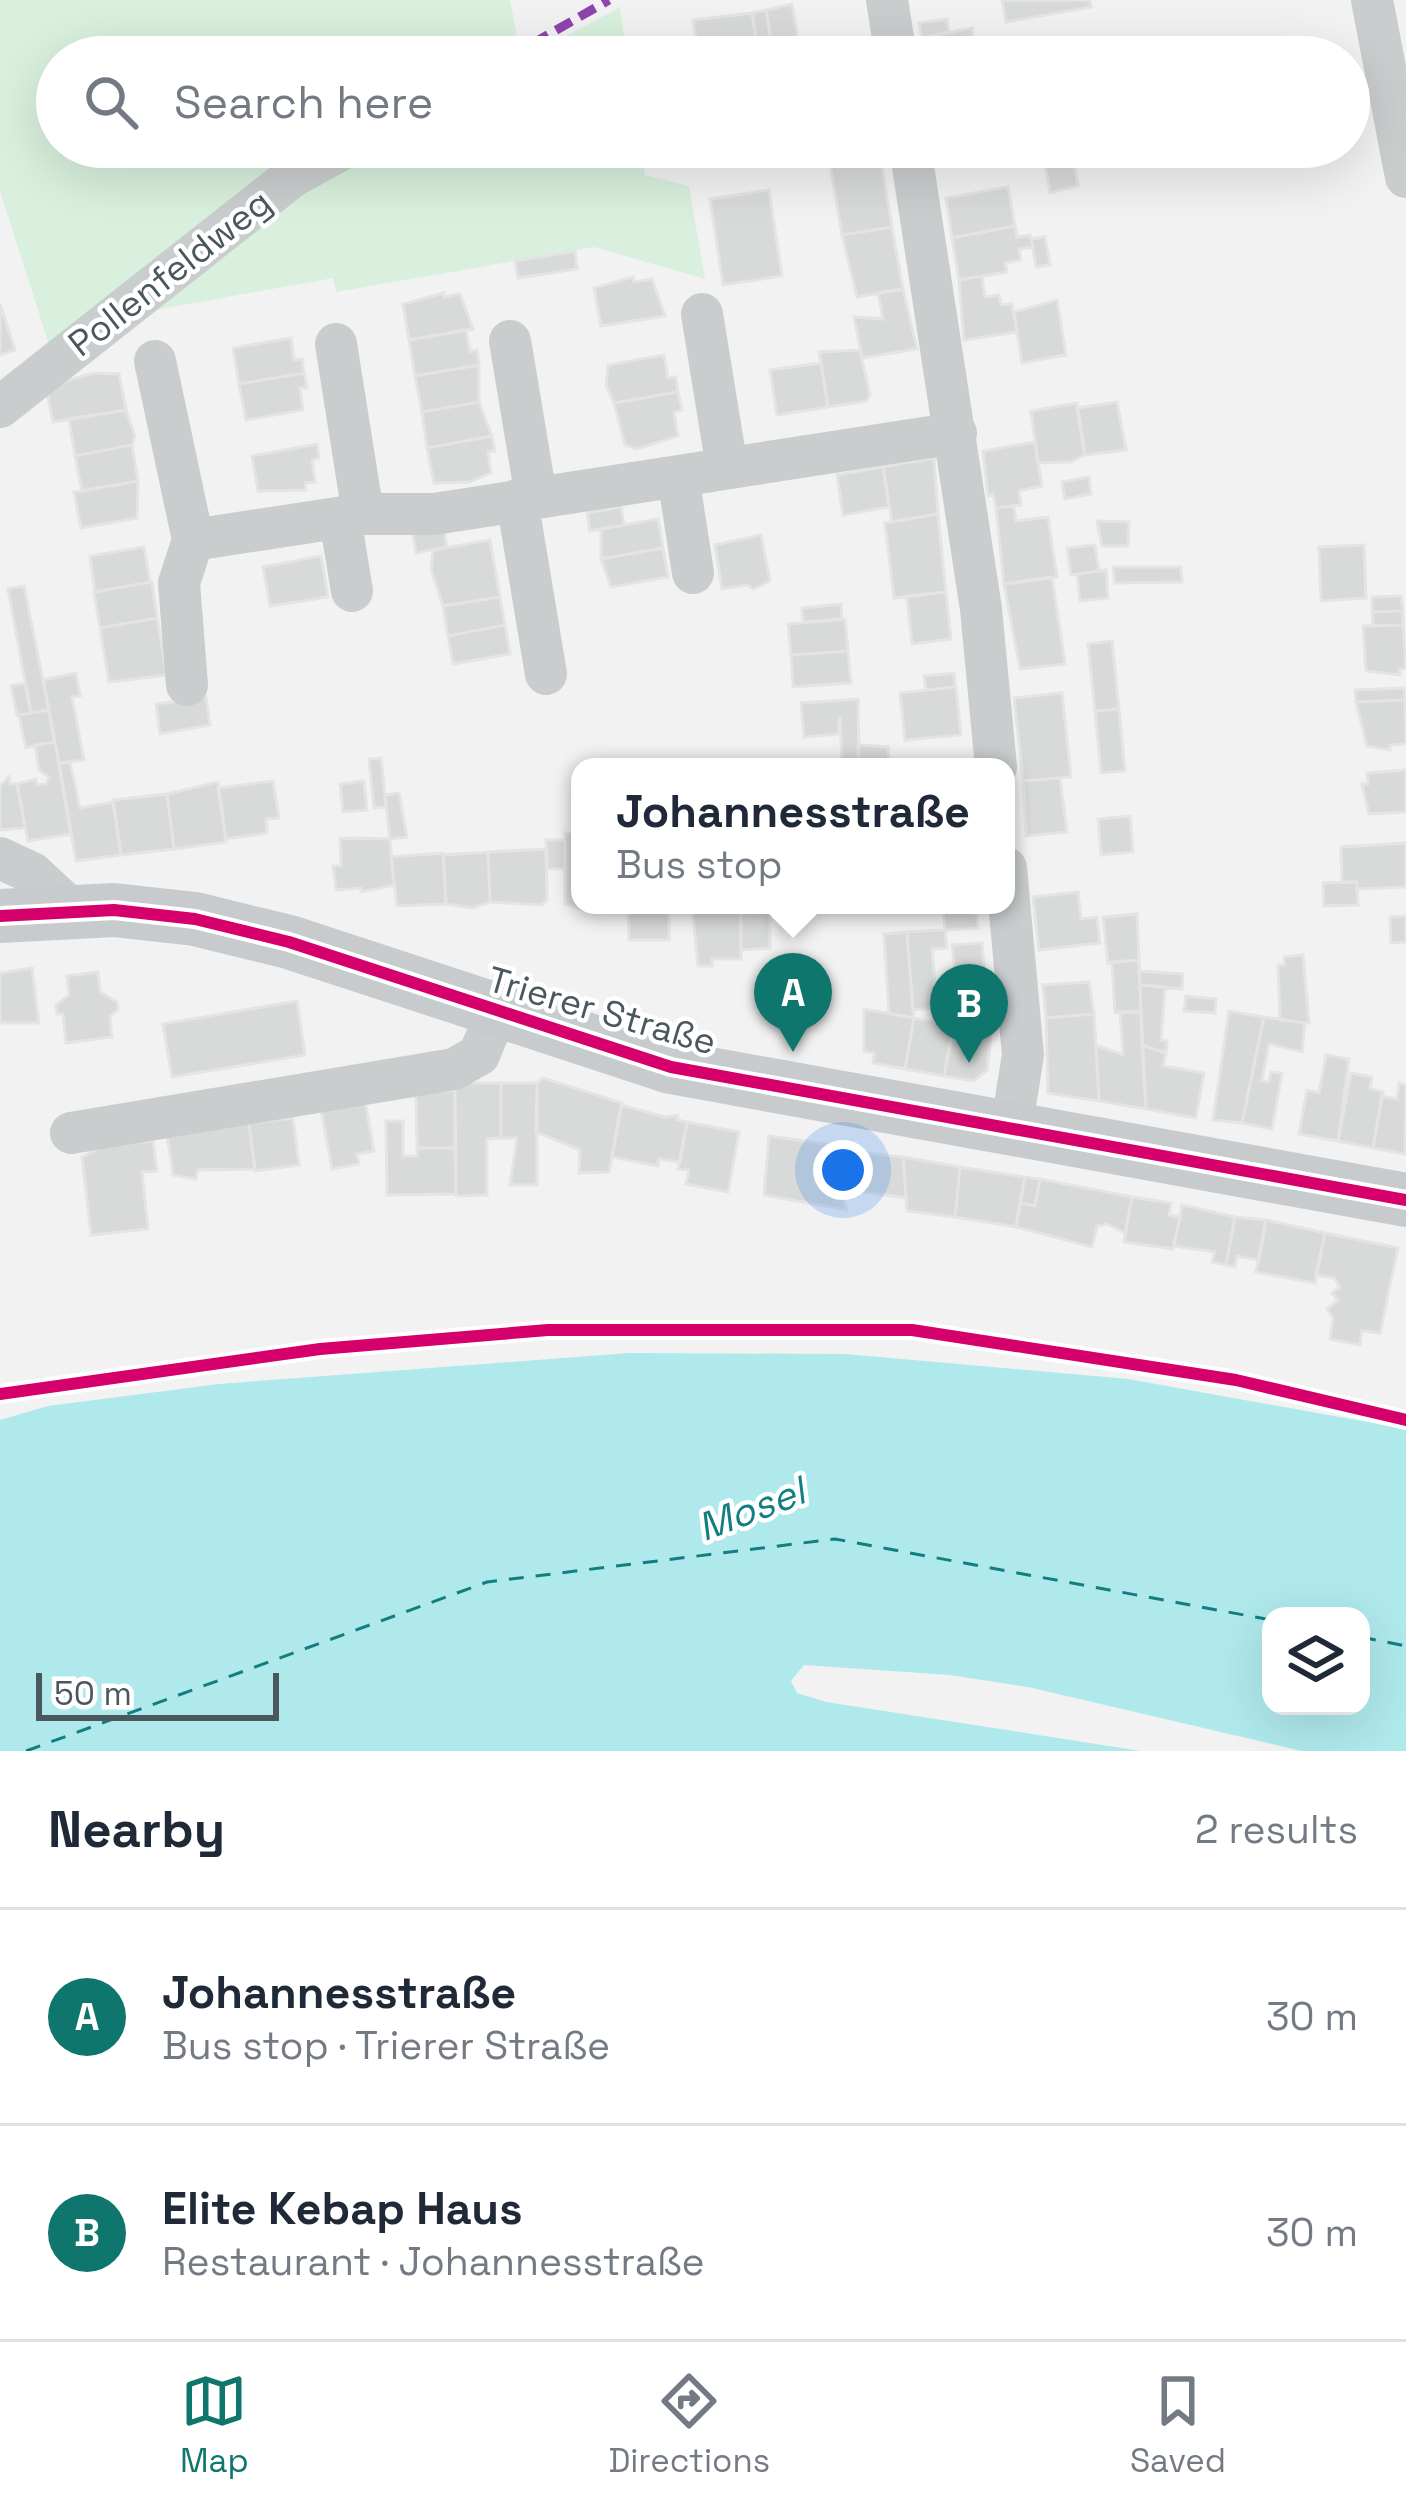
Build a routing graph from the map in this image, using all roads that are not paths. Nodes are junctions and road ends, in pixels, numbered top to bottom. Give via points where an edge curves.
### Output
1 (887, 0) edge
2 (1372, 0) edge
3 (893, 36) edge
4 (308, 168) edge
5 (913, 168) edge
6 (1406, 177) edge
7 (702, 314) dead end
8 (510, 341) dead end
9 (336, 344) dead end
10 (155, 362) dead end
11 (0, 407) edge
12 (956, 433) junction
13 (727, 468) junction
14 (678, 476) junction
15 (526, 498) junction
16 (352, 516) junction
17 (193, 540) junction
18 (693, 573) dead end
19 (352, 591) dead end
20 (546, 674) dead end
21 (187, 685) dead end
22 (995, 758) edge
23 (0, 858) edge
24 (74, 912) junction
25 (1010, 914) edge
26 (0, 916) edge
27 (496, 1014) junction
28 (1011, 1130) junction
29 (71, 1132) dead end
30 (1406, 1200) edge

1 - 3 street
2 - 6 street
4 - 11 street, Pollenfeldweg
5 - 12 street
7 - 13 street
8 - 15 street
9 - 16 street
10 - 17 street
12 - 13 street
12 - 22 street
13 - 14 street
14 - 15 street
14 - 18 street
15 - 16 street via 434,514
15 - 20 street
16 - 17 street
16 - 19 street
17 - 21 street via 179,583
23 - 24 street via 32,873
24 - 26 main road, Trierer Straße
24 - 27 main road, Trierer Straße via 151,913 261,934
25 - 28 street via 1022,1054
27 - 28 main road, Trierer Straße via 671,1067
27 - 29 street, Trierer Straße via 479,1055 454,1069
28 - 30 main road, Trierer Straße

